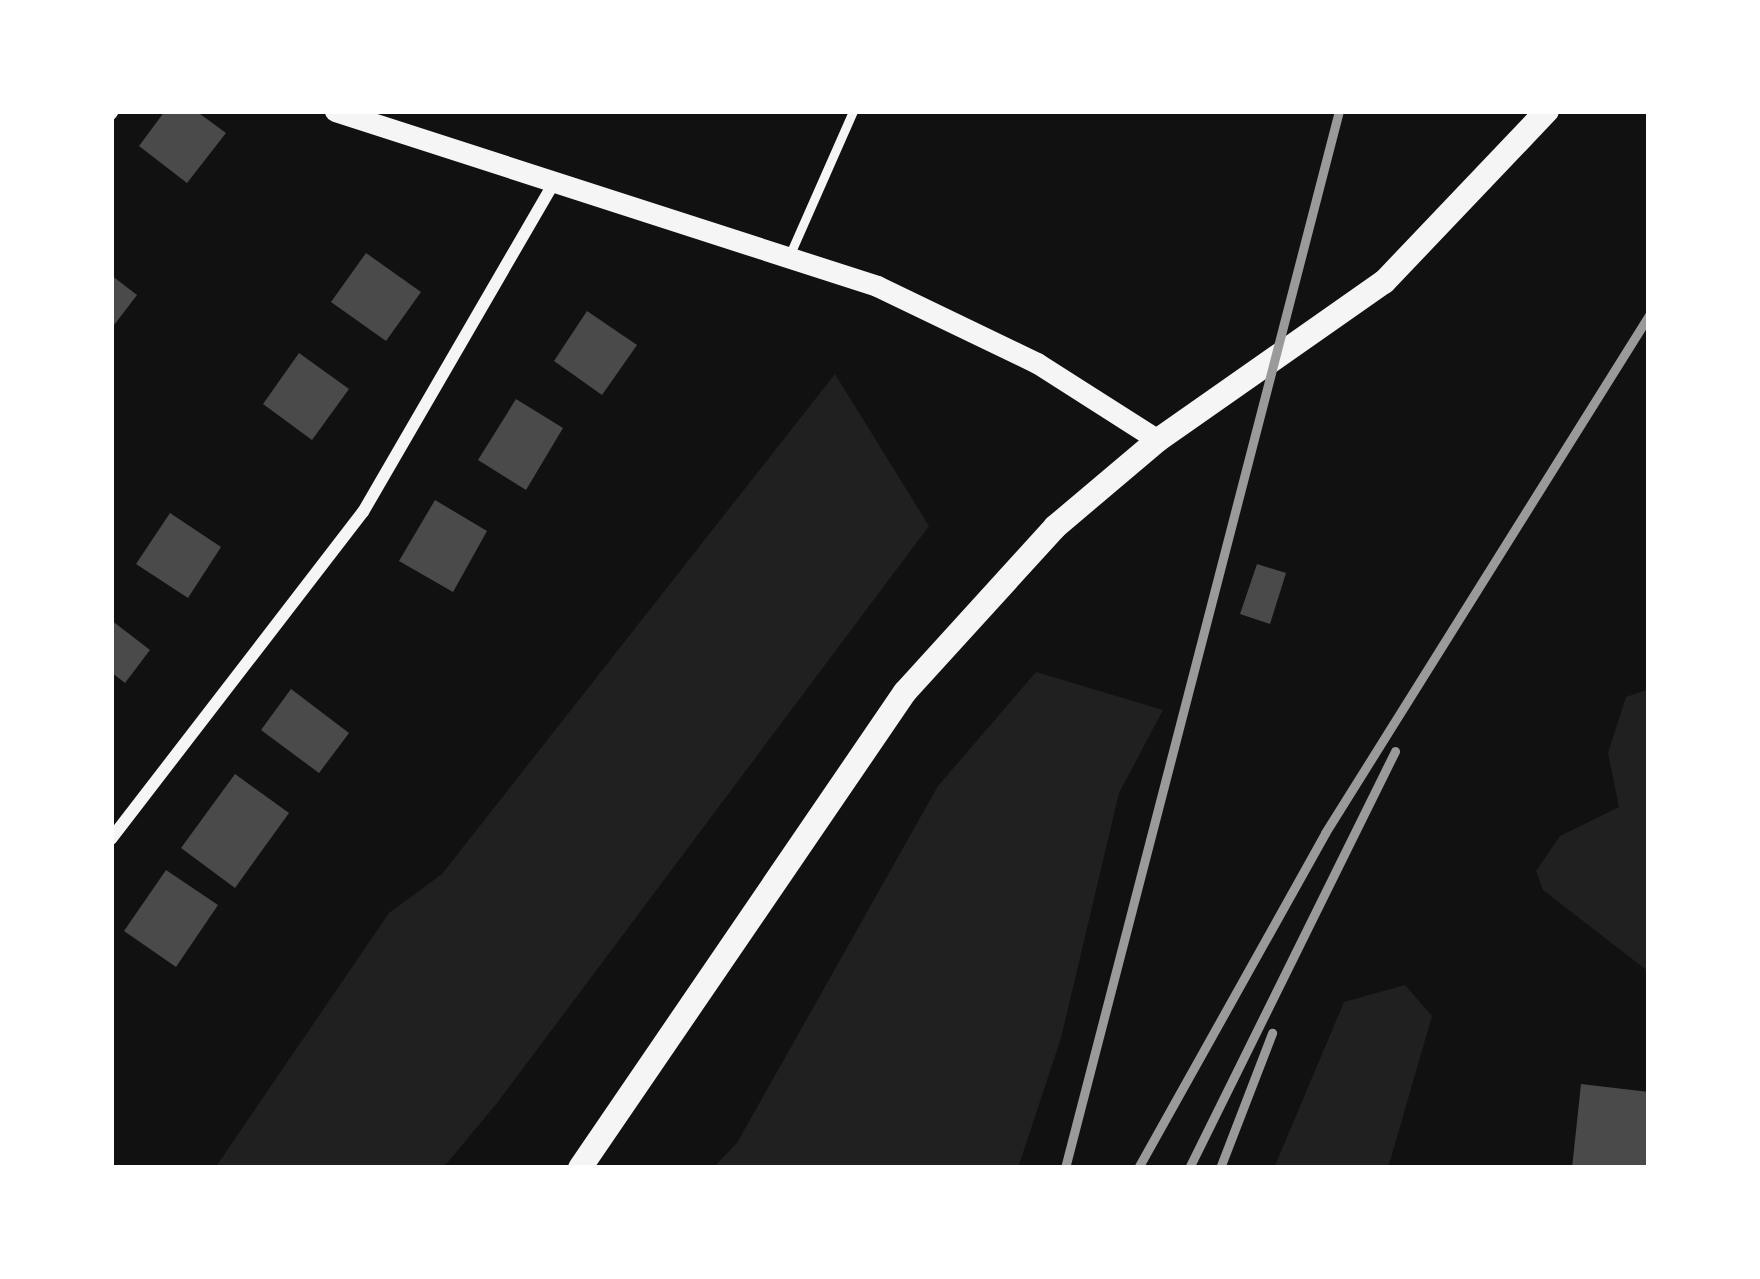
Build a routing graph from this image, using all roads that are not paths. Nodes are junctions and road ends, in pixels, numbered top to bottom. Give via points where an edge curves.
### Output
1 (335, 111) edge
2 (853, 111) edge
3 (1547, 111) edge
4 (555, 181) junction
5 (789, 257) junction
6 (1158, 440) junction
7 (111, 839) edge
8 (580, 1168) edge

1 - 4 street
2 - 5 lane
3 - 6 main road via 1384,282
4 - 5 street
4 - 7 street via 363,512
5 - 6 street via 877,286 1037,363
6 - 8 main road via 1055,527 905,692

